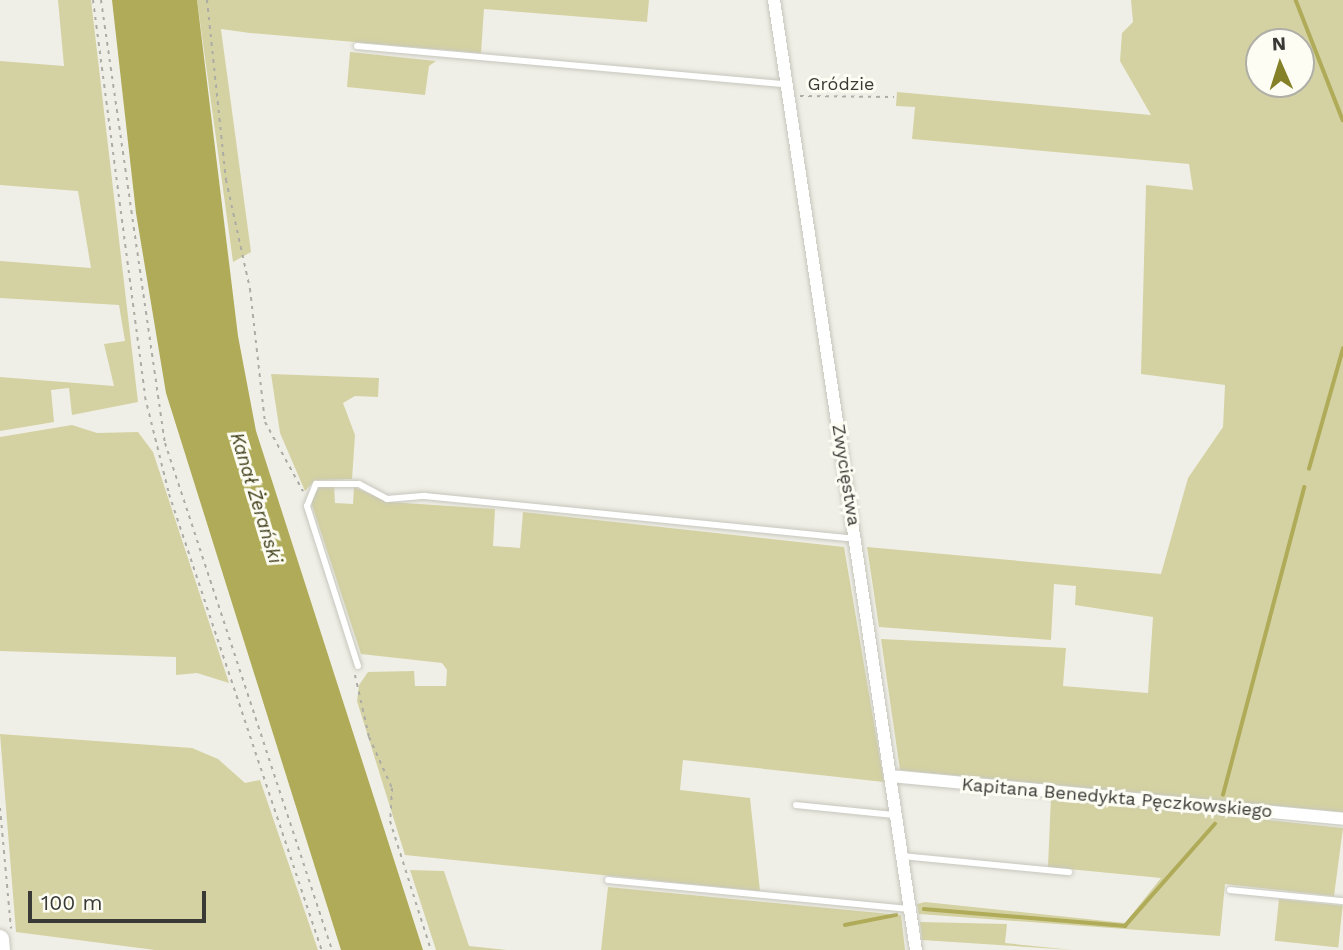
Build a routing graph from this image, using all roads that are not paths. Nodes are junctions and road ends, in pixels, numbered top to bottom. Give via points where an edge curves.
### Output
1 (774, 0) edge
2 (357, 46) dead end
3 (787, 90) junction
4 (856, 539) junction
5 (358, 666) road end
6 (891, 776) junction
7 (796, 805) dead end
8 (897, 816) junction
9 (1343, 819) edge
10 (902, 856) junction
11 (1069, 872) dead end
12 (608, 880) dead end
13 (1230, 890) dead end
14 (1343, 901) edge
15 (910, 909) junction
16 (916, 950) edge

1 - 3 street, Zwycięstwa
2 - 3 lane
3 - 4 street, Zwycięstwa
4 - 5 lane via 425,496 387,499 345,481 316,484 306,496
4 - 6 street, Zwycięstwa
6 - 8 street, Zwycięstwa
6 - 9 street, Kapitana Benedykta Pęczkowskiego
7 - 8 lane
8 - 10 street, Zwycięstwa
10 - 11 lane
10 - 15 street, Zwycięstwa
12 - 15 lane
13 - 14 lane
15 - 16 street, Zwycięstwa

